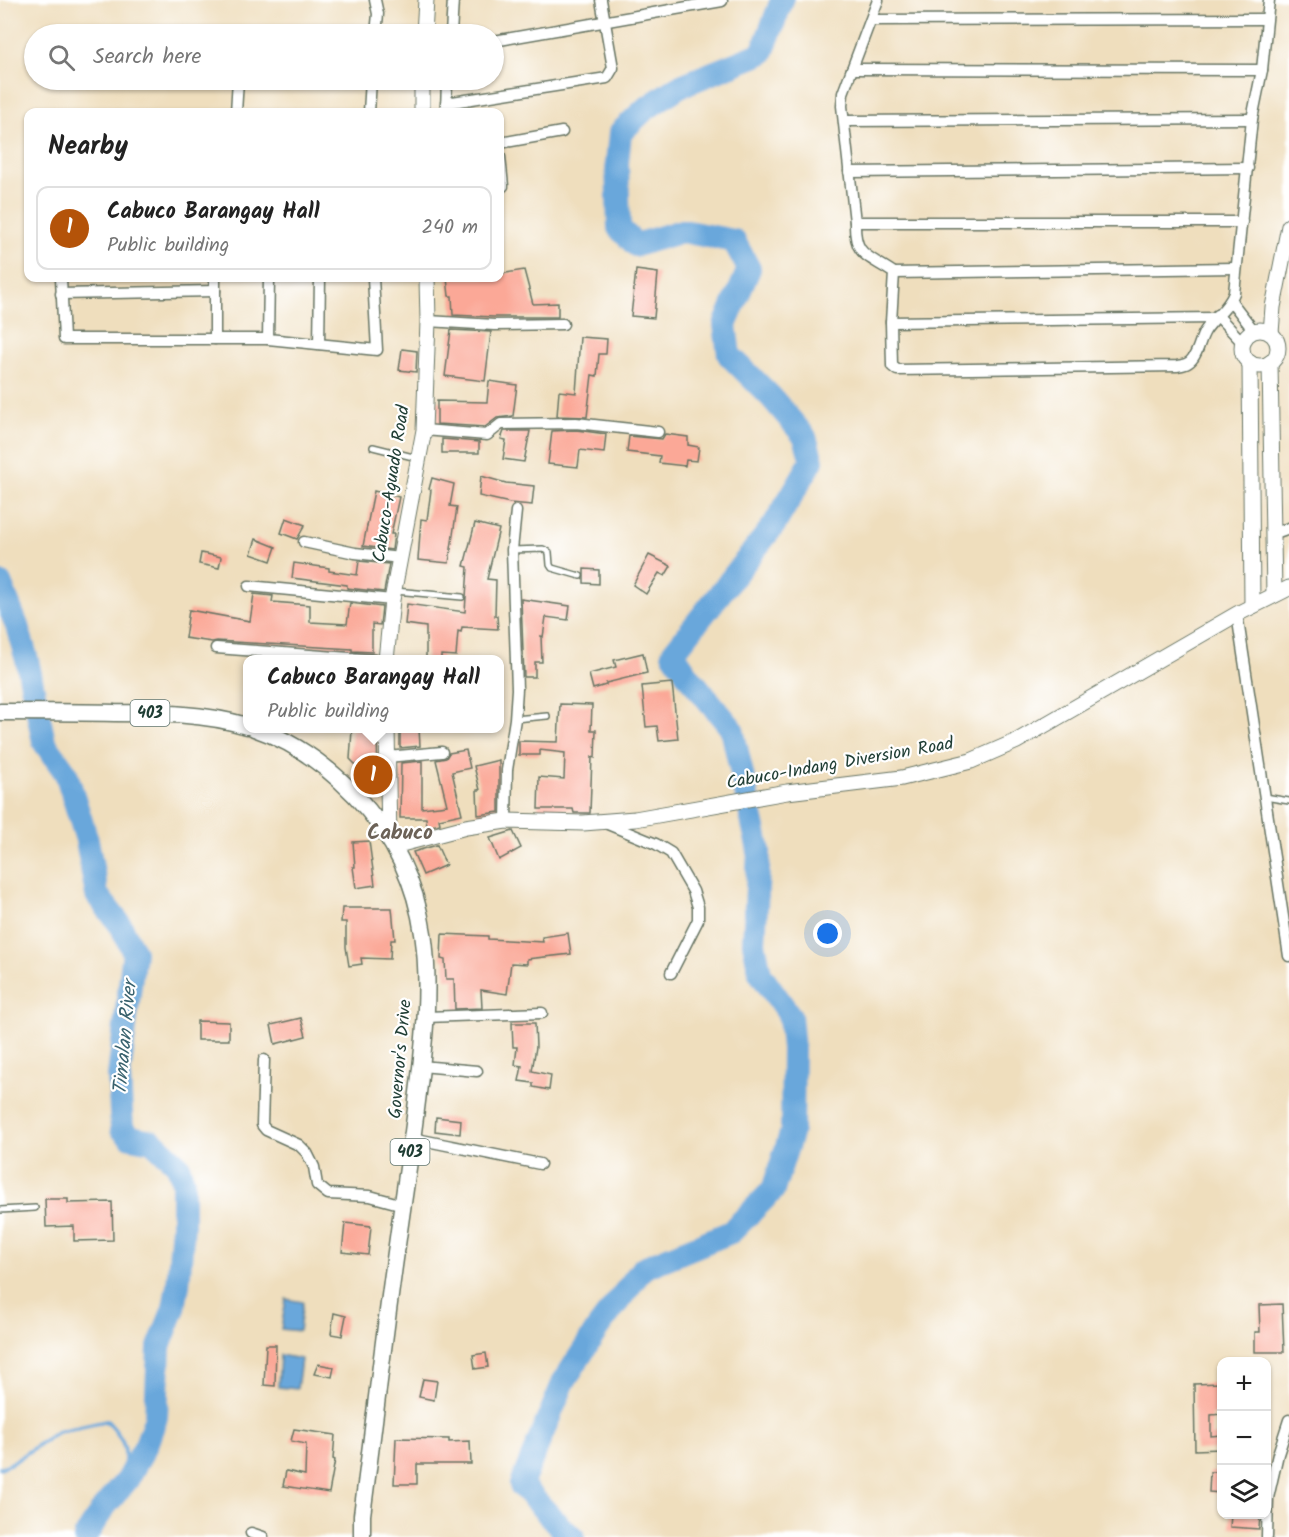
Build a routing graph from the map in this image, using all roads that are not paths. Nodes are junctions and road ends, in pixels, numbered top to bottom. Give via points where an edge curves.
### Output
1 (375, 0) edge
2 (426, 0) edge
3 (453, 0) edge
4 (601, 0) edge
5 (878, 0) edge
6 (1269, 0) edge
7 (722, 1) edge
8 (1266, 19) junction
9 (871, 20) junction
10 (605, 22) junction
11 (377, 24) edge
12 (425, 24) edge
13 (452, 24) edge
14 (504, 39) edge
15 (852, 69) junction
16 (1262, 70) junction
17 (237, 90) edge
18 (370, 90) edge
19 (422, 90) edge
20 (447, 90) edge
21 (236, 108) edge
22 (369, 108) edge
23 (422, 108) edge
24 (446, 108) edge
25 (1252, 119) junction
26 (845, 121) junction
27 (562, 132) dead end
28 (504, 142) edge
29 (1248, 168) junction
30 (849, 172) junction
31 (855, 222) junction
32 (1242, 222) junction
33 (1289, 226) edge
34 (1236, 268) junction
35 (894, 273) junction
36 (61, 282) edge
37 (214, 282) edge
38 (269, 282) edge
39 (320, 282) edge
40 (373, 282) edge
41 (427, 282) edge
42 (215, 291) junction
43 (61, 294) junction
44 (1231, 301) junction
45 (1216, 316) junction
46 (428, 321) junction
47 (891, 322) junction
48 (563, 324) dead end
49 (1262, 331) junction
50 (215, 339) junction
51 (268, 339) junction
52 (1243, 343) junction
53 (319, 344) junction
54 (1250, 363) junction
55 (1270, 363) junction
56 (424, 430) junction
57 (658, 432) dead end
58 (373, 447) dead end
59 (418, 459) junction
60 (516, 511) dead end
61 (1289, 528) edge
62 (1272, 534) junction
63 (304, 542) dead end
64 (512, 550) junction
65 (400, 558) junction
66 (580, 576) dead end
67 (249, 586) dead end
68 (1289, 588) edge
69 (1274, 595) junction
70 (393, 596) junction
71 (462, 597) dead end
72 (1252, 606) junction
73 (1237, 614) junction
74 (216, 648) dead end
75 (276, 655) edge
76 (387, 655) edge
77 (0, 712) edge
78 (547, 716) dead end
79 (515, 719) junction
80 (243, 725) edge
81 (264, 733) edge
82 (387, 733) edge
83 (442, 752) dead end
84 (387, 757) junction
85 (1265, 797) junction
86 (1289, 801) edge
87 (506, 821) junction
88 (604, 823) junction
89 (391, 842) junction
90 (1289, 956) edge
91 (671, 974) dead end
92 (542, 1013) dead end
93 (426, 1017) junction
94 (264, 1060) dead end
95 (421, 1066) junction
96 (477, 1071) dead end
97 (412, 1138) junction
98 (540, 1164) dead end
99 (403, 1205) junction
100 (35, 1208) dead end
101 (0, 1210) edge
102 (1289, 1420) edge
103 (1283, 1454) edge
104 (251, 1533) dead end
105 (263, 1537) edge
106 (362, 1537) edge
107 (1267, 1537) edge

1 - 11 street
2 - 12 street
3 - 13 street
4 - 10 street
5 - 9 street
6 - 8 street
7 - 10 street
8 - 9 street
8 - 16 street
9 - 15 street
10 - 14 street
10 - 24 street via 614,68 607,78
15 - 16 street
15 - 26 street via 843,93
16 - 25 street
17 - 21 street
18 - 22 street
19 - 23 street
20 - 24 street
25 - 26 street
25 - 29 street
26 - 30 street
27 - 28 street
29 - 30 street
29 - 32 street
30 - 31 street
31 - 32 street
31 - 35 street via 858,247
32 - 34 street
33 - 49 street via 1273,307
34 - 35 street
34 - 44 street
35 - 47 street
36 - 43 street
37 - 42 street
38 - 51 street
39 - 53 street
40 - 53 street via 377,350
41 - 46 street, Cabuco-Aguado Road
42 - 43 street
42 - 50 street
43 - 50 street via 64,339
44 - 45 street
44 - 49 street
45 - 47 street
45 - 47 street via 1203,333 1194,357 1177,366 897,370 892,366
45 - 52 street
46 - 48 street
46 - 56 street, Cabuco-Aguado Road
49 - 52 street via 1245,338
49 - 55 street via 1278,343 1277,354
50 - 51 street
51 - 53 street
52 - 54 street via 1243,354
54 - 55 street
54 - 72 street
55 - 62 street
56 - 57 street via 487,435 501,424 576,423
56 - 59 street, Cabuco-Aguado Road
58 - 59 lane
59 - 65 street, Cabuco-Aguado Road
60 - 64 street
61 - 62 street
62 - 69 street
63 - 65 street
64 - 66 lane via 543,549 549,552 552,568
64 - 79 street
65 - 70 street, Cabuco-Aguado Road
67 - 70 street
68 - 69 street, Cabuco-Indang Diversion Road
69 - 72 street, Cabuco-Indang Diversion Road
70 - 71 lane
70 - 76 street, Cabuco-Aguado Road
72 - 73 street, Cabuco-Indang Diversion Road
73 - 85 street
73 - 88 street, Cabuco-Indang Diversion Road via 1035,731 953,767
74 - 75 street
77 - 80 main road, 403 via 184,715
78 - 79 lane
79 - 87 street via 507,770
81 - 89 main road, Governor's Drive / 403 via 288,743 328,771 360,800
82 - 84 street
83 - 84 street
84 - 89 street
85 - 86 lane
85 - 90 street
87 - 88 street, Cabuco-Indang Diversion Road
87 - 89 street, Cabuco-Indang Diversion Road
88 - 91 street via 671,853 693,891 698,920
89 - 93 main road, Governor's Drive / 403 via 413,889 423,925
92 - 93 street
93 - 95 main road, Governor's Drive / 403
94 - 99 street via 262,1125 307,1153 317,1185 328,1194 370,1196
95 - 96 street
95 - 97 main road, Governor's Drive / 403
97 - 98 street
97 - 99 main road, Governor's Drive / 403
99 - 106 main road, Governor's Drive / 403
100 - 101 lane
102 - 103 street
103 - 107 street via 1268,1498
104 - 105 street

